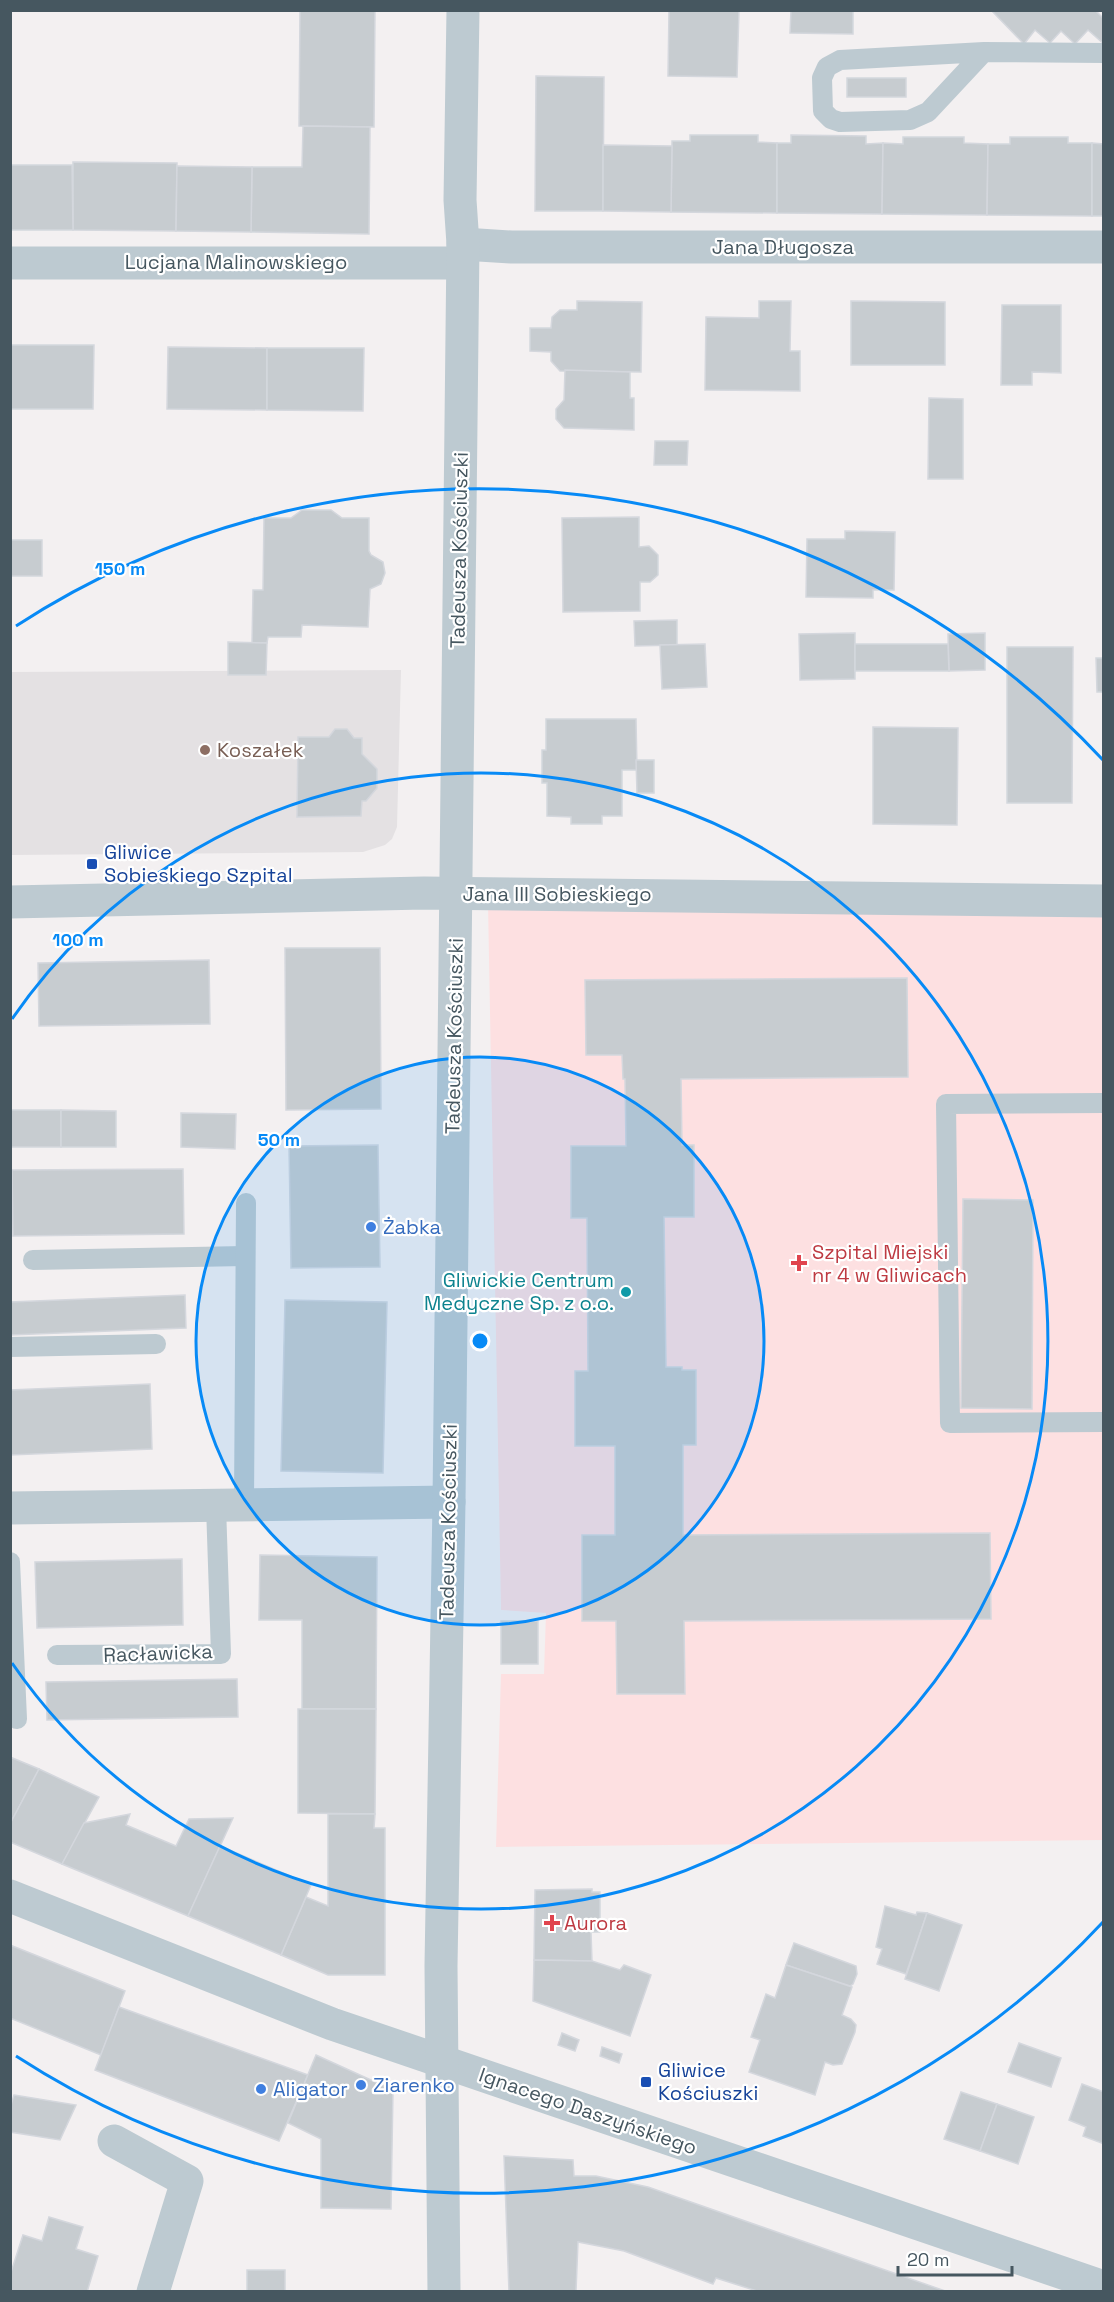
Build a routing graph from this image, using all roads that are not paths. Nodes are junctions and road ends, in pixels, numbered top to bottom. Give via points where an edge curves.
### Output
1 (463, 10) edge
2 (984, 52) junction
3 (1104, 53) edge
4 (1104, 247) edge
5 (462, 254) junction
6 (10, 263) edge
7 (455, 893) junction
8 (1104, 901) edge
9 (10, 902) edge
10 (1104, 1103) edge
11 (246, 1203) dead end
12 (245, 1256) junction
13 (33, 1260) dead end
14 (156, 1344) dead end
15 (10, 1347) edge
16 (1104, 1422) edge
17 (449, 1502) junction
18 (230, 1505) junction
19 (10, 1508) edge
20 (10, 1562) edge
21 (57, 1655) dead end
22 (17, 1719) dead end
23 (10, 1896) edge
24 (442, 2062) junction
25 (114, 2141) dead end
26 (1104, 2287) edge
27 (153, 2292) edge
28 (444, 2292) edge

1 - 5 street, Tadeusza Kościuszki
2 - 2 lane via 840,60 827,67 822,78 824,111 840,122 910,120 928,112
2 - 3 lane
4 - 5 street, Jana Długosza via 511,247
5 - 6 street, Lucjana Malinowskiego
5 - 7 street, Tadeusza Kościuszki
7 - 8 street, Jana III Sobieskiego
7 - 9 street, Jana III Sobieskiego
7 - 17 street, Tadeusza Kościuszki
10 - 16 lane via 946,1104 950,1423
11 - 12 lane, Racławicka
12 - 13 lane
12 - 18 lane, Racławicka
14 - 15 lane
17 - 18 street
17 - 24 street, Tadeusza Kościuszki
18 - 19 street
18 - 21 lane, Racławicka via 221,1654
20 - 22 lane
23 - 24 street, Ignacego Daszyńskiego via 232,1986
24 - 26 street, Ignacego Daszyńskiego
24 - 28 street, Tadeusza Kościuszki
25 - 27 street via 187,2181

